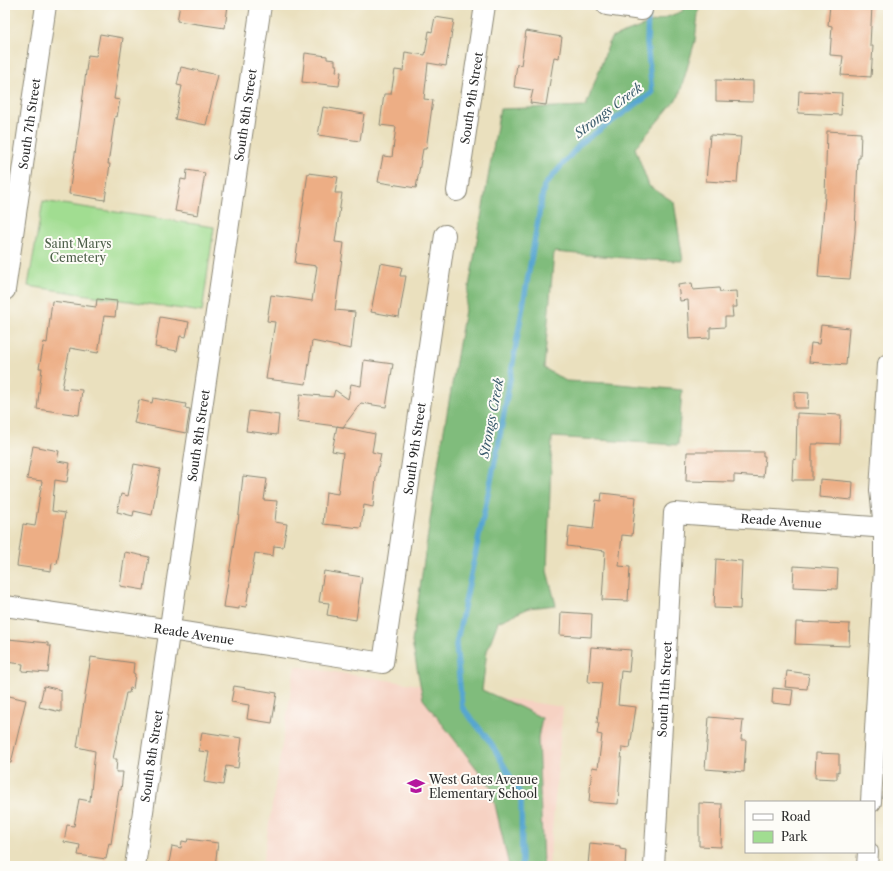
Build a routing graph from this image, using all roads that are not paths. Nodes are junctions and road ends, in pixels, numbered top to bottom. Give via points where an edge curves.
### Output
1 (46, 5) edge
2 (261, 5) edge
3 (485, 5) edge
4 (607, 5) edge
5 (642, 10) dead end
6 (457, 191) dead end
7 (445, 235) dead end
8 (5, 290) edge
9 (888, 364) edge
10 (674, 513) joint
11 (886, 528) edge
12 (5, 606) edge
13 (171, 630) junction
14 (383, 663) joint
15 (871, 801) edge
16 (868, 853) edge
17 (136, 866) edge
18 (654, 866) edge
19 (867, 866) edge

1 - 8 street, South 7th Street
2 - 13 street, South 8th Street
3 - 6 street, South 9th Street
4 - 5 street
7 - 14 street, South 9th Street
9 - 11 street via 880,490
10 - 11 street, Reade Avenue
10 - 18 street, South 11th Street
11 - 15 street
12 - 13 street, Reade Avenue
13 - 14 street, Reade Avenue
13 - 17 street, South 8th Street
16 - 19 street

